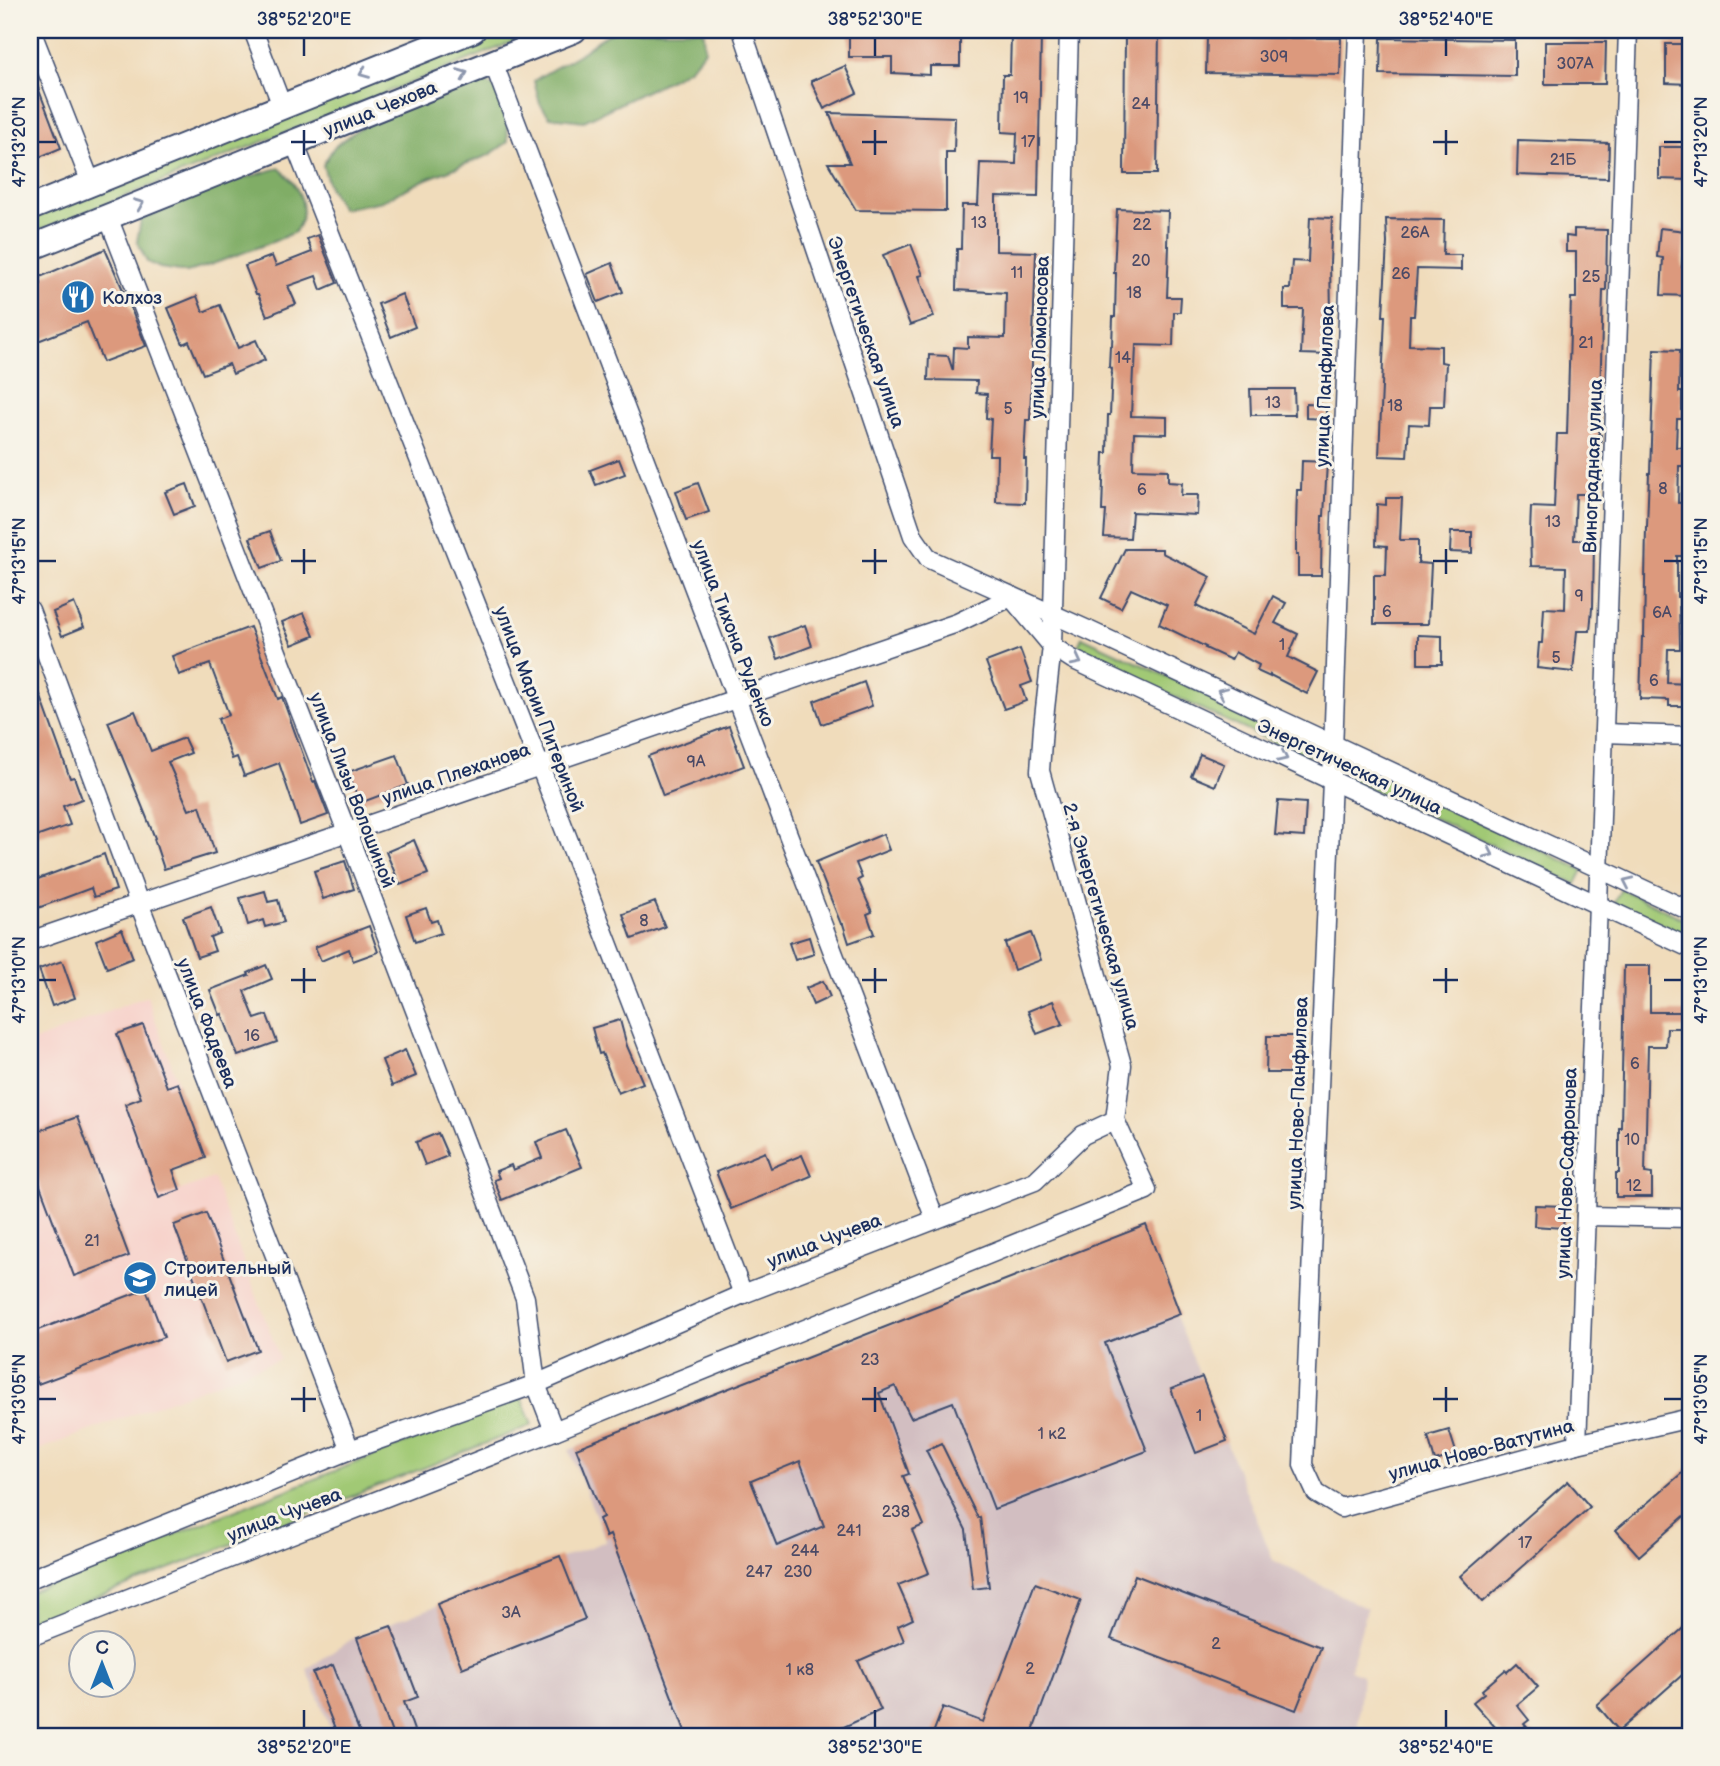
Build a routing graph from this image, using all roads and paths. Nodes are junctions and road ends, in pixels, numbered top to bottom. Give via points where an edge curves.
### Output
1 (31, 30) edge
2 (253, 30) edge
3 (473, 30) edge
4 (574, 30) edge
5 (742, 30) edge
6 (1069, 30) edge
7 (1358, 30) edge
8 (1628, 30) edge
9 (493, 62) junction
10 (282, 106) junction
11 (294, 142) junction
12 (91, 183) junction
13 (30, 208) edge
14 (108, 217) junction
15 (30, 248) edge
16 (1011, 597) junction
17 (30, 610) edge
18 (1052, 613) junction
19 (1052, 646) junction
20 (737, 699) junction
21 (1604, 733) junction
22 (1690, 736) edge
23 (1333, 744) junction
24 (540, 766) junction
25 (1332, 780) junction
26 (347, 832) junction
27 (1599, 868) junction
28 (139, 903) junction
29 (1598, 904) junction
30 (1690, 911) edge
31 (30, 941) edge
32 (1690, 948) edge
33 (1115, 1120) junction
34 (1586, 1216) junction
35 (1690, 1218) edge
36 (936, 1219) junction
37 (743, 1294) junction
38 (536, 1384) junction
39 (1690, 1418) edge
40 (554, 1431) junction
41 (1577, 1444) junction
42 (350, 1450) junction
43 (1303, 1465) joint
44 (30, 1579) edge
45 (30, 1637) edge

1 - 12 street
2 - 10 street
3 -> 10 main road, улица Чехова
4 - 9 main road, улица Чехова
5 - 16 street, Энергетическая улица via 913,536 929,559
6 - 18 street, улица Ломоносова
7 - 23 street, улица Панфилова
8 - 21 street, Виноградная улица
11 -> 9 main road, улица Чехова
9 - 20 street, улица Тихона Руденко
10 - 12 main road, улица Чехова
14 -> 11 main road, улица Чехова
11 - 24 street, улица Марии Питериной
12 - 13 main road, улица Чехова
14 - 15 main road, улица Чехова
14 - 26 street, улица Лизы Волошиной
16 - 18 street, Энергетическая улица
16 - 19 street, Энергетическая улица
16 - 20 street, улица Плеханова via 957,623
17 - 28 street, улица Фадеева
18 - 19 street, улица Ломоносова
23 -> 18 street, Энергетическая улица
19 -> 25 street, Энергетическая улица
19 - 33 street, 2-я Энергетическая улица via 1040,771 1122,1065
20 - 24 street, улица Плеханова
20 - 36 street, улица Тихона Руденко
21 - 22 street
21 - 27 street, Виноградная улица
23 - 25 street, улица Ново-Панфилова
23 - 27 street, Энергетическая улица
24 - 26 street, улица Плеханова
24 - 37 street, улица Марии Питериной
25 -> 29 street, Энергетическая улица
25 - 43 street, улица Ново-Панфилова
26 - 28 street, улица Плеханова
26 - 38 street, улица Лизы Волошиной via 525,1298
27 - 29 street, Виноградная улица
30 -> 27 street, Энергетическая улица
28 - 31 street, улица Плеханова
28 - 42 street, улица Фадеева
29 - 32 street, Энергетическая улица
29 - 34 street, улица Ново-Сафронова
33 - 36 street, улица Чучева via 1083,1135 1035,1181
33 - 40 street, улица Чучева via 1147,1190
34 - 35 street
34 - 41 street, улица Ново-Сафронова
36 - 37 street, улица Чучева
37 - 38 street, улица Чучева
38 - 40 street
38 - 42 street, улица Чучева
39 - 41 street, улица Ново-Ватутина
40 - 45 street, улица Чучева
41 - 43 street, улица Ново-Ватутина via 1341,1508 1316,1493
42 - 44 street, улица Чучева

